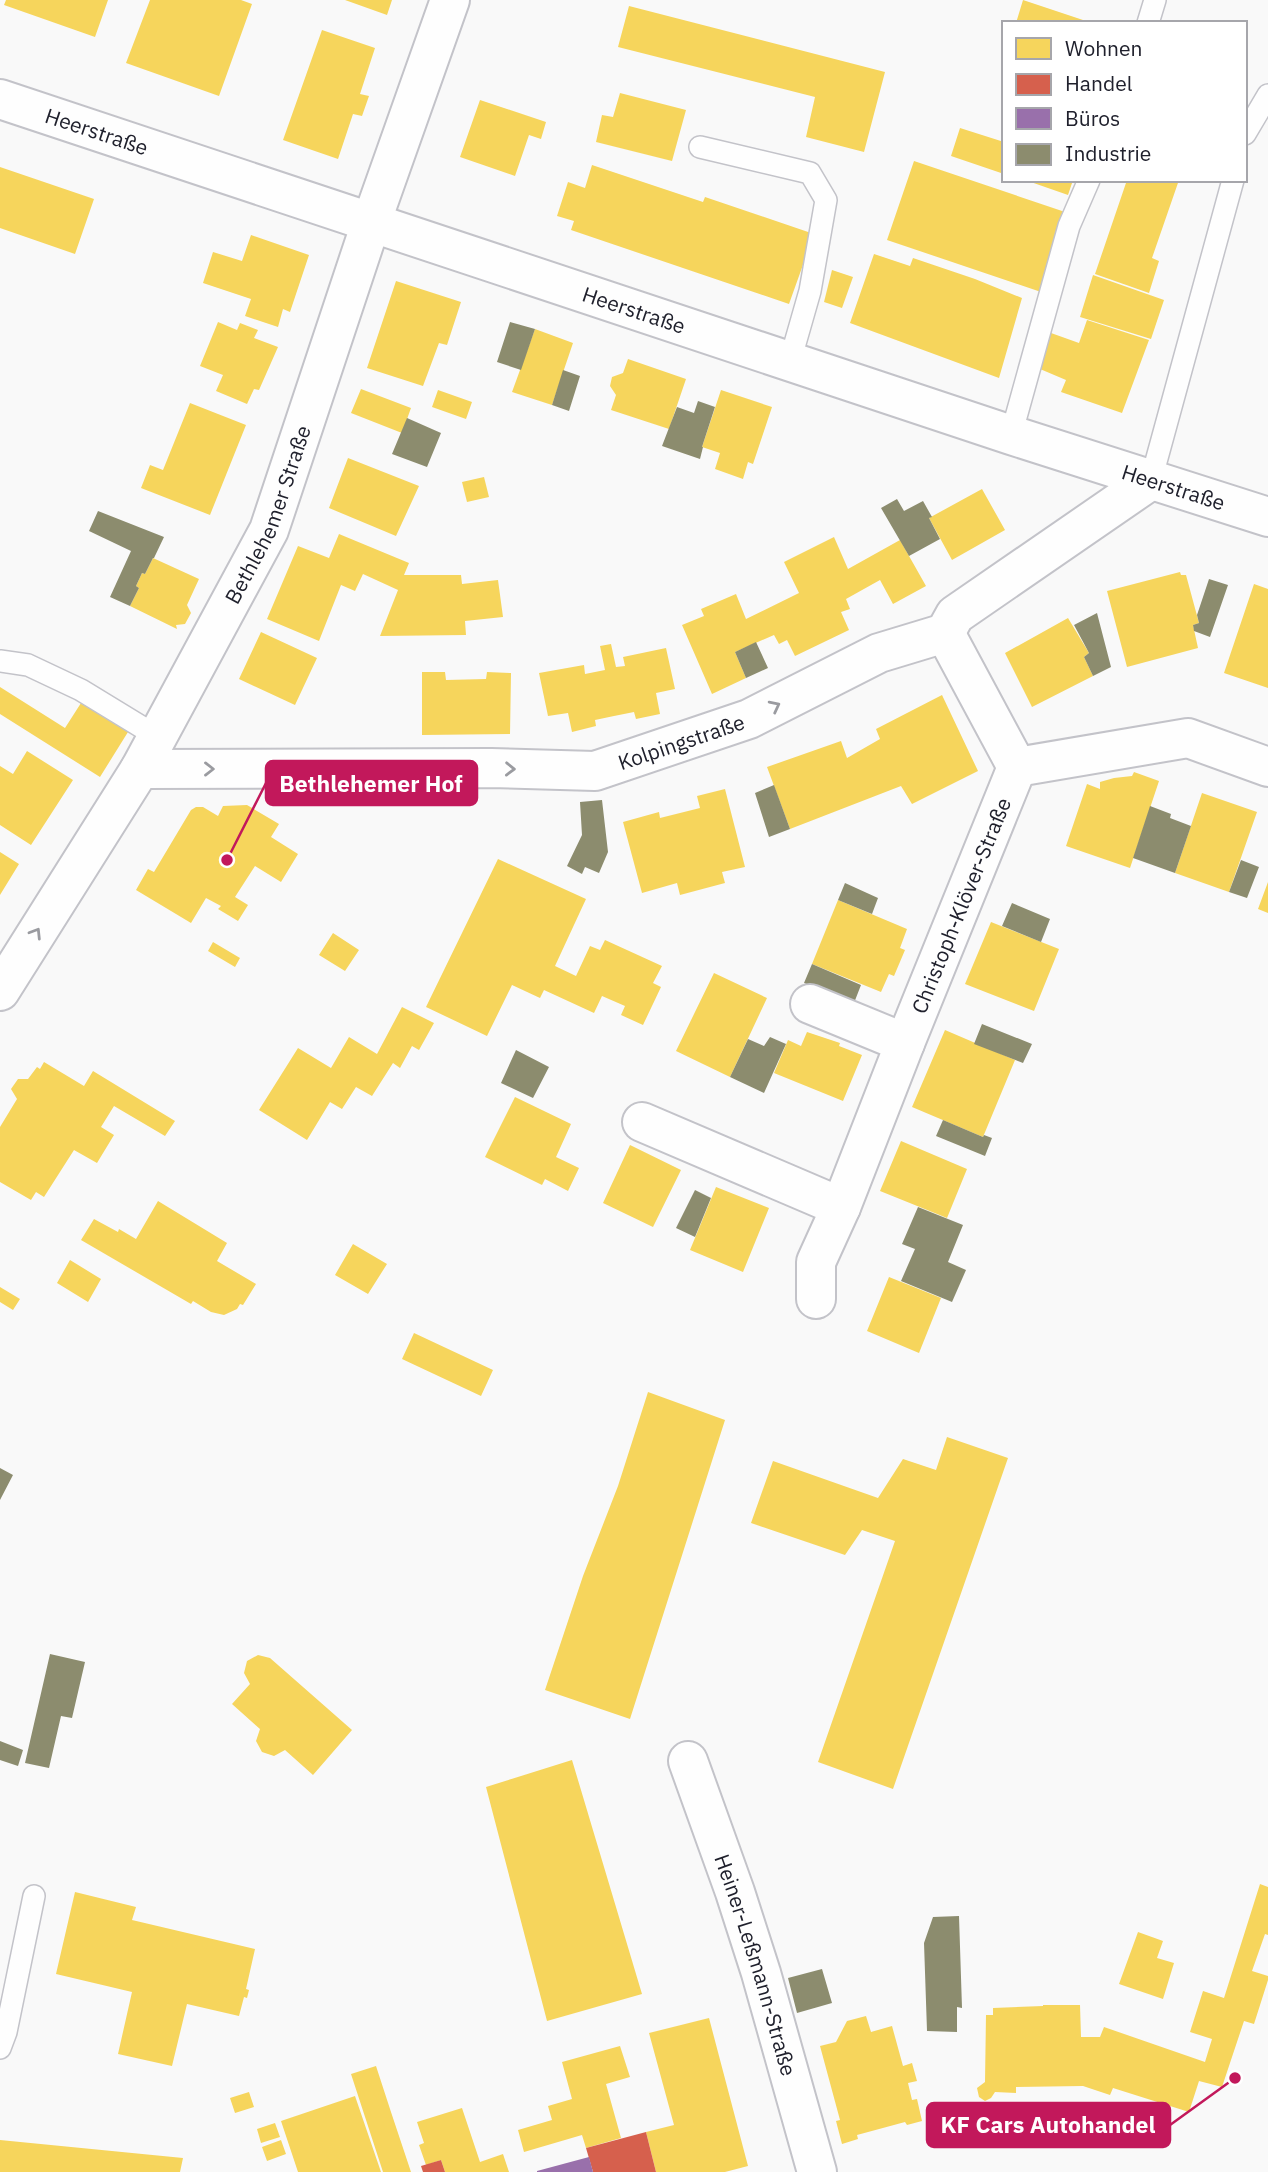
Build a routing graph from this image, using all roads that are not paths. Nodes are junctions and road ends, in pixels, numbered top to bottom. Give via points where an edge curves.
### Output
1 (450, 0) edge
2 (1155, 0) edge
3 (1149, 21) edge
4 (1268, 95) edge
5 (0, 99) edge
6 (1247, 131) edge
7 (700, 147) dead end
8 (1088, 182) edge
9 (1232, 182) edge
10 (371, 223) junction
11 (790, 361) junction
12 (1011, 435) junction
13 (1151, 481) junction
14 (1268, 517) edge
15 (945, 633) junction
16 (0, 661) edge
17 (149, 753) junction
18 (1017, 767) junction
19 (1268, 767) edge
20 (3, 981) edge
21 (810, 1004) dead end
22 (905, 1043) junction
23 (642, 1122) dead end
24 (841, 1207) junction
25 (816, 1299) dead end
26 (688, 1761) dead end
27 (34, 1896) dead end
28 (0, 2048) edge
29 (817, 2172) edge

1 - 10 street, Bethlehemer Straße
2 - 3 lane
4 - 6 lane
5 - 10 street, Heerstraße
7 - 11 lane via 810,173 826,200 810,291
8 - 12 lane via 1069,226
9 - 13 lane
10 - 11 street, Heerstraße
10 - 17 street, Bethlehemer Straße via 269,530
11 - 12 street, Heerstraße
12 - 13 street, Heerstraße
13 - 14 street, Heerstraße
13 - 15 street via 955,615
17 -> 15 street, Kolpingstraße via 595,771 749,719 879,653
15 - 18 street
16 - 17 lane via 28,665 81,690
20 -> 17 street, Bethlehemer Straße
18 - 19 street via 1188,738
18 - 22 street, Christoph-Klöver-Straße
21 - 22 street
22 - 24 street, Christoph-Klöver-Straße
23 - 24 street
24 - 25 street, Christoph-Klöver-Straße via 816,1262
26 - 29 street, Heiner-Leßmann-Straße via 761,1973
27 - 28 lane

